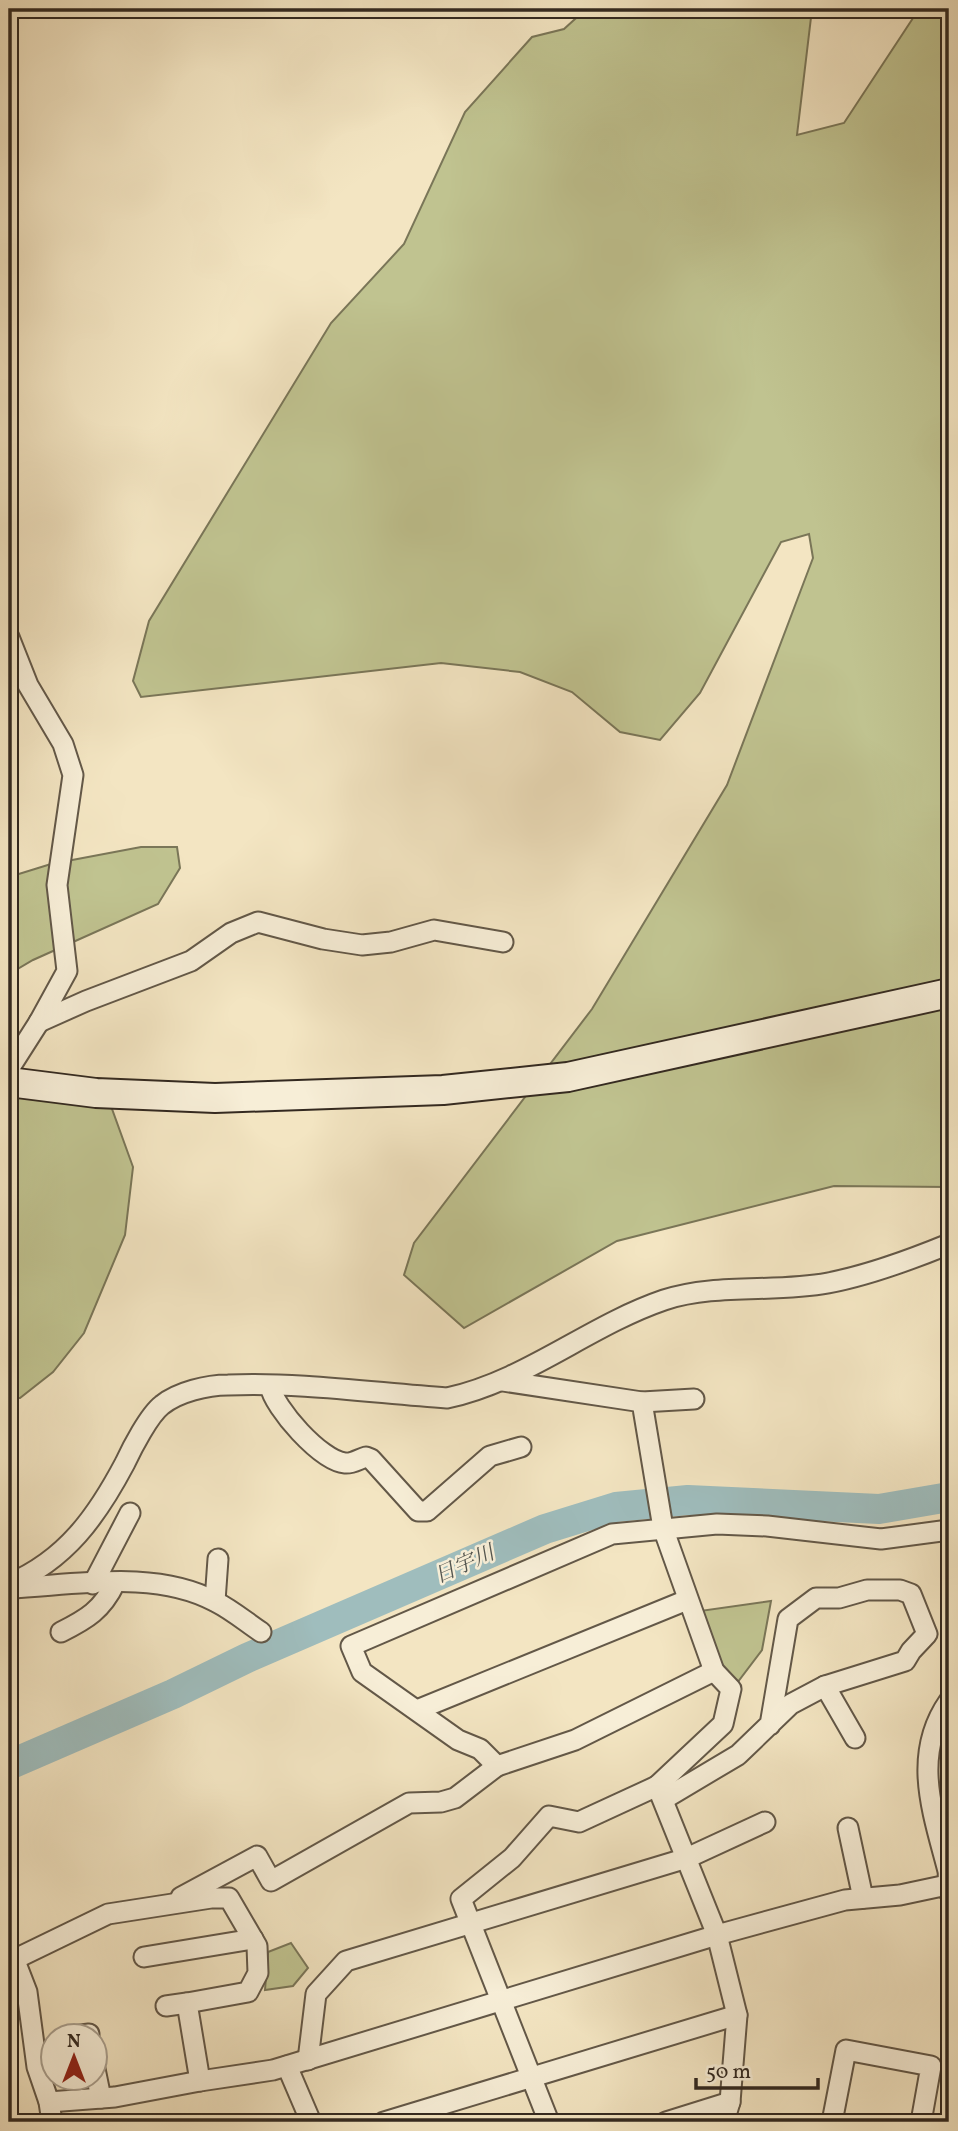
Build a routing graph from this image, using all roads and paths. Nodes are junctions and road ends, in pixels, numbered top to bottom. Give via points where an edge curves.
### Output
1 (9, 637) edge
2 (503, 942) dead end
3 (949, 993) edge
4 (39, 1022) junction
5 (9, 1069) edge
6 (9, 1082) edge
7 (949, 1244) edge
8 (503, 1381) junction
9 (270, 1386) junction
10 (694, 1399) dead end
11 (642, 1402) junction
12 (521, 1447) dead end
13 (130, 1513) dead end
14 (663, 1528) junction
15 (949, 1530) edge
16 (218, 1558) dead end
17 (12, 1580) edge
18 (115, 1583) junction
19 (93, 1584) junction
20 (687, 1600) junction
21 (215, 1601) junction
22 (61, 1632) dead end
23 (261, 1632) dead end
24 (714, 1671) junction
25 (825, 1686) junction
26 (949, 1701) edge
27 (417, 1710) junction
28 (770, 1725) junction
29 (855, 1738) dead end
30 (497, 1766) junction
31 (661, 1792) junction
32 (765, 1822) dead end
33 (848, 1828) dead end
34 (687, 1858) junction
35 (949, 1882) edge
36 (863, 1898) junction
37 (166, 1905) junction
38 (470, 1924) junction
39 (717, 1936) junction
40 (253, 1939) junction
41 (144, 1957) dead end
42 (12, 1961) edge
43 (501, 2001) junction
44 (187, 2003) junction
45 (166, 2006) dead end
46 (737, 2015) junction
47 (307, 2060) junction
48 (287, 2066) junction
49 (530, 2077) junction
50 (200, 2081) junction
51 (100, 2092) edge
52 (101, 2098) junction
53 (49, 2102) junction
54 (730, 2102) junction
55 (52, 2122) edge
56 (311, 2122) edge
57 (384, 2122) edge
58 (549, 2122) edge
59 (666, 2122) edge
60 (723, 2122) edge
61 (832, 2122) edge
62 (920, 2122) edge

1 - 4 street via 28,685 63,744 73,775 57,885 67,971
2 - 4 street via 434,930 362,945 258,922 231,933 191,961
3 - 6 street via 568,1077 443,1090 215,1098 96,1093
4 - 5 street
7 - 8 street via 905,1262 827,1283 696,1292 665,1300
8 - 9 street via 447,1398
8 - 11 street
9 - 12 street via 283,1412 320,1450 341,1463 371,1459 418,1511 427,1511 490,1456
9 - 17 street via 226,1385 191,1391 161,1405 107,1498 71,1544
10 - 11 street
11 - 14 street
13 - 19 street
14 - 15 street via 767,1526 881,1539
14 - 20 street
14 - 27 street via 612,1534 351,1646 362,1672
16 - 21 street
17 - 19 street
18 - 19 street
18 - 21 street via 139,1581 177,1587
18 - 22 street via 107,1600 87,1619
20 - 24 street
20 - 27 street
21 - 23 street
24 - 30 street via 575,1740
24 - 31 street via 731,1689 723,1724
25 - 28 street via 791,1704
25 - 28 street via 905,1661 927,1634 911,1594 867,1590 839,1598 816,1598 788,1619
25 - 29 street
26 - 35 street via 929,1749 928,1790
27 - 30 street via 458,1740 480,1749
28 - 31 street via 738,1755
30 - 37 street via 456,1798 409,1803 271,1881 257,1856
31 - 34 street
31 - 38 street via 579,1822 549,1816 512,1858 461,1899
32 - 34 street
33 - 36 street
34 - 38 street
34 - 39 street
35 - 36 street via 900,1895
36 - 39 street
37 - 40 street via 229,1898
37 - 42 street via 108,1914
38 - 43 street
38 - 47 street via 346,1961 316,1994
39 - 43 street
39 - 46 street
40 - 41 street via 172,1946
40 - 44 street via 258,1973 248,1992
42 - 53 street via 27,1992 37,2067
43 - 47 street
43 - 49 street
44 - 45 street
44 - 50 street
46 - 49 street
46 - 54 street
47 - 48 street
48 - 50 street
48 - 56 street
49 - 57 street
49 - 58 street
50 - 52 street
51 - 52 street
52 - 53 street
53 - 55 street
54 - 59 street
54 - 60 street
61 - 62 street via 846,2050 931,2066

